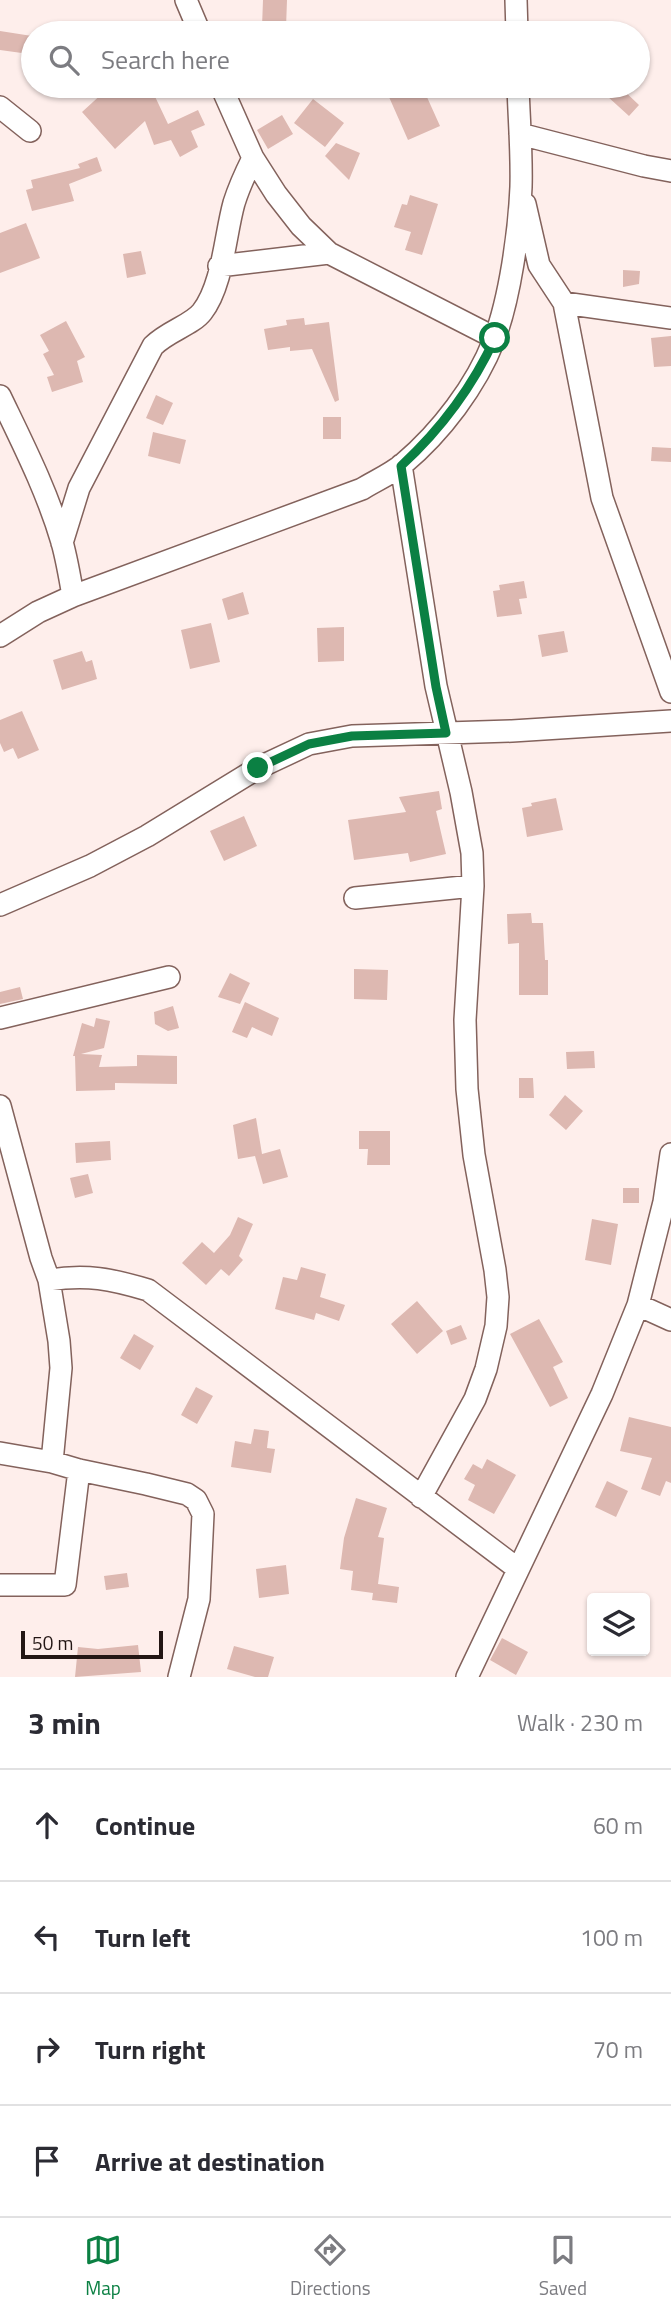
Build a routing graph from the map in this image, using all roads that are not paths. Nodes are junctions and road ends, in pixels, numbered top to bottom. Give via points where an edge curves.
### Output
1 (186, 0) edge
2 (516, 0) edge
3 (195, 21) edge
4 (517, 21) edge
5 (226, 98) edge
6 (518, 98) edge
7 (0, 107) edge
8 (30, 131) dead end
9 (520, 134) junction
10 (253, 158) junction
11 (671, 171) edge
12 (521, 187) junction
13 (329, 253) junction
14 (219, 266) junction
15 (564, 303) junction
16 (671, 318) edge
17 (495, 338) junction
18 (0, 397) edge
19 (401, 466) junction
20 (62, 543) junction
21 (73, 596) junction
22 (0, 636) edge
23 (671, 692) edge
24 (671, 721) edge
25 (446, 733) junction
26 (473, 886) junction
27 (355, 898) dead end
28 (0, 905) edge
29 (169, 976) dead end
30 (0, 1018) edge
31 (0, 1106) edge
32 (671, 1154) edge
33 (6, 1157) edge
34 (49, 1280) junction
35 (638, 1305) junction
36 (671, 1320) edge
37 (0, 1453) edge
38 (52, 1462) junction
39 (79, 1470) junction
40 (421, 1497) junction
41 (518, 1569) junction
42 (0, 1585) edge
43 (179, 1677) edge
44 (467, 1677) edge

1 - 3 street
2 - 4 street
5 - 10 street
6 - 9 street
7 - 8 street
9 - 11 street
9 - 12 street
10 - 13 street via 301,226
10 - 14 street via 235,201
12 - 15 street via 539,265
12 - 17 street via 516,248
13 - 14 street
13 - 17 street
14 - 20 street via 209,301 200,314 153,346 79,488
15 - 16 street
15 - 23 street via 602,498
17 - 19 street via 458,402 431,438
18 - 20 street via 28,453
19 - 21 street via 362,489
19 - 25 street
20 - 21 street
21 - 22 street
24 - 25 street
25 - 26 street via 472,853
25 - 28 street via 352,736 309,744 258,768 101,860
26 - 27 street
26 - 40 street via 465,1020 467,1089 495,1270 496,1326 475,1399
29 - 30 street
31 - 33 street
32 - 35 street
33 - 34 street
34 - 38 street via 61,1368
34 - 40 street via 108,1278 148,1290
35 - 36 street
35 - 41 street via 602,1394
37 - 38 street
38 - 39 street
39 - 42 street via 65,1585
39 - 43 street via 187,1494 203,1514 199,1599
40 - 41 street
41 - 44 street

